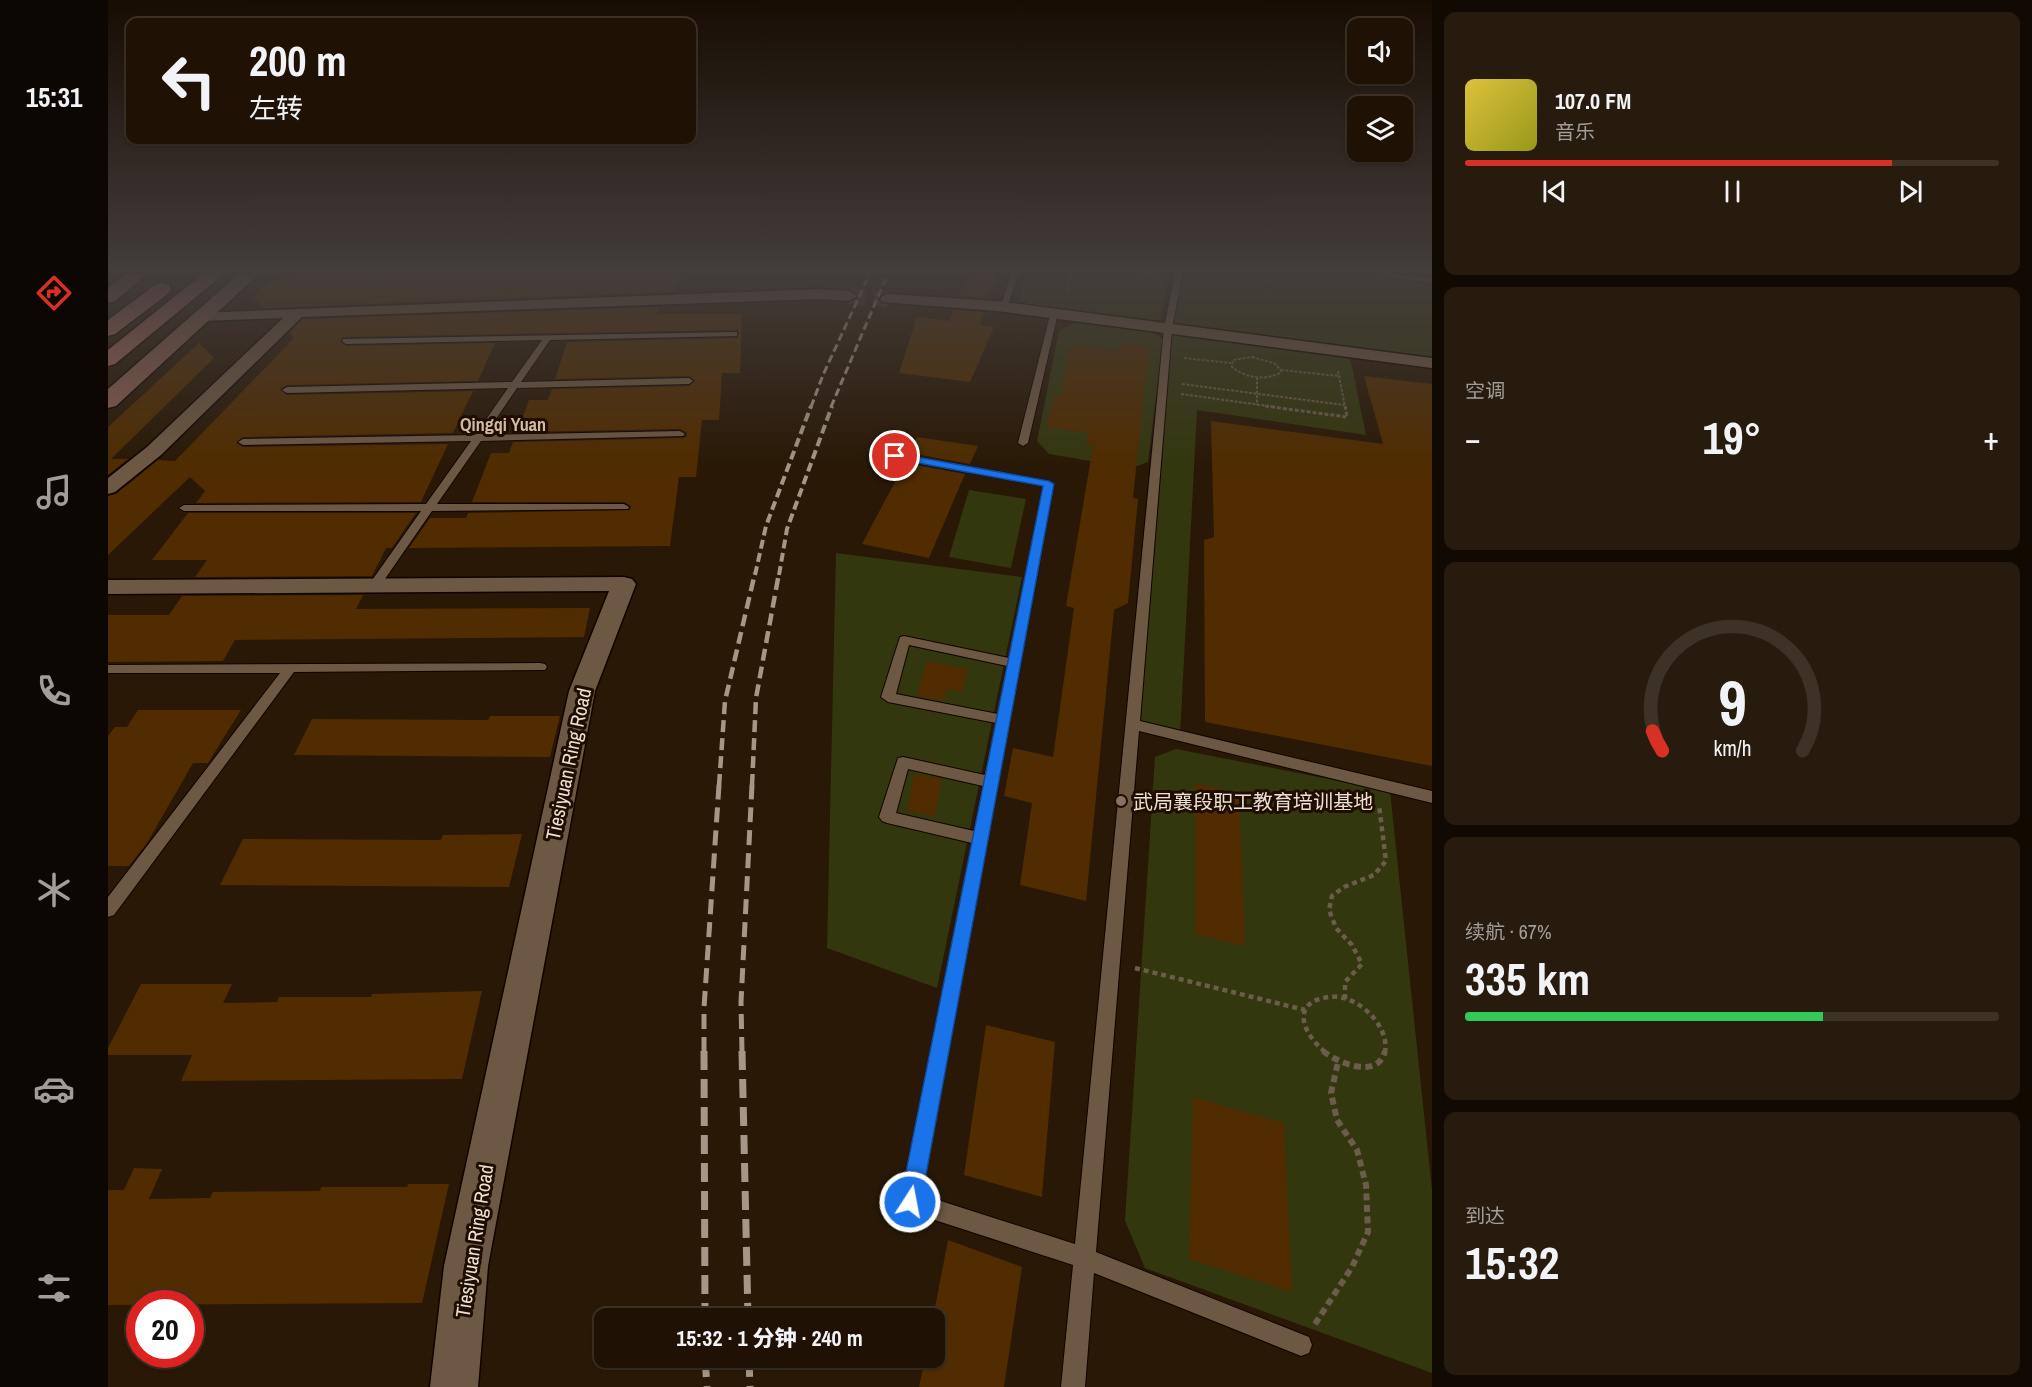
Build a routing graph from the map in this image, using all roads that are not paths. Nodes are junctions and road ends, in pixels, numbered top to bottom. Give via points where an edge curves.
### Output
1 (548, 337) edge
2 (136, 338) edge
3 (178, 338) edge
4 (271, 338) edge
5 (511, 338) edge
6 (1048, 338) edge
7 (1167, 338) edge
8 (1241, 338) edge
9 (346, 341) dead end
10 (108, 360) edge
11 (1432, 363) edge
12 (689, 381) dead end
13 (515, 385) junction
14 (287, 390) dead end
15 (108, 401) edge
16 (680, 434) dead end
17 (478, 438) junction
18 (243, 442) dead end
19 (1023, 443) dead end
20 (895, 456) dead end
21 (108, 488) edge
22 (624, 507) dead end
23 (184, 508) dead end
24 (429, 508) junction
25 (374, 586) junction
26 (108, 587) edge
27 (1014, 663) junction
28 (540, 667) dead end
29 (290, 668) junction
30 (108, 669) edge
31 (1003, 720) junction
32 (1132, 724) junction
33 (991, 782) junction
34 (1432, 797) edge
35 (980, 840) junction
36 (108, 910) edge
37 (1085, 1258) junction
38 (1301, 1345) road end
39 (454, 1387) edge
40 (1073, 1387) edge

1 - 13 lane
2 - 10 main road
3 - 15 street
4 - 21 street via 154,451
5 - 9 lane
6 - 19 lane
7 - 32 lane
8 - 11 street
12 - 13 lane
13 - 14 lane
13 - 17 lane
16 - 17 lane
17 - 18 lane
17 - 24 lane
20 - 27 lane via 1049,484
22 - 24 lane
23 - 24 lane
24 - 25 lane
25 - 26 street, Tiesiyuan Ring Road
25 - 39 street, Tiesiyuan Ring Road via 624,584 582,691 466,1266
27 - 31 lane
27 - 31 lane via 904,640 888,697
28 - 29 lane
29 - 30 lane
29 - 36 lane
31 - 33 lane
32 - 34 lane
32 - 37 lane
33 - 35 lane
33 - 35 lane via 903,762 887,817
35 - 37 lane via 910,1202
37 - 38 lane
37 - 40 lane

